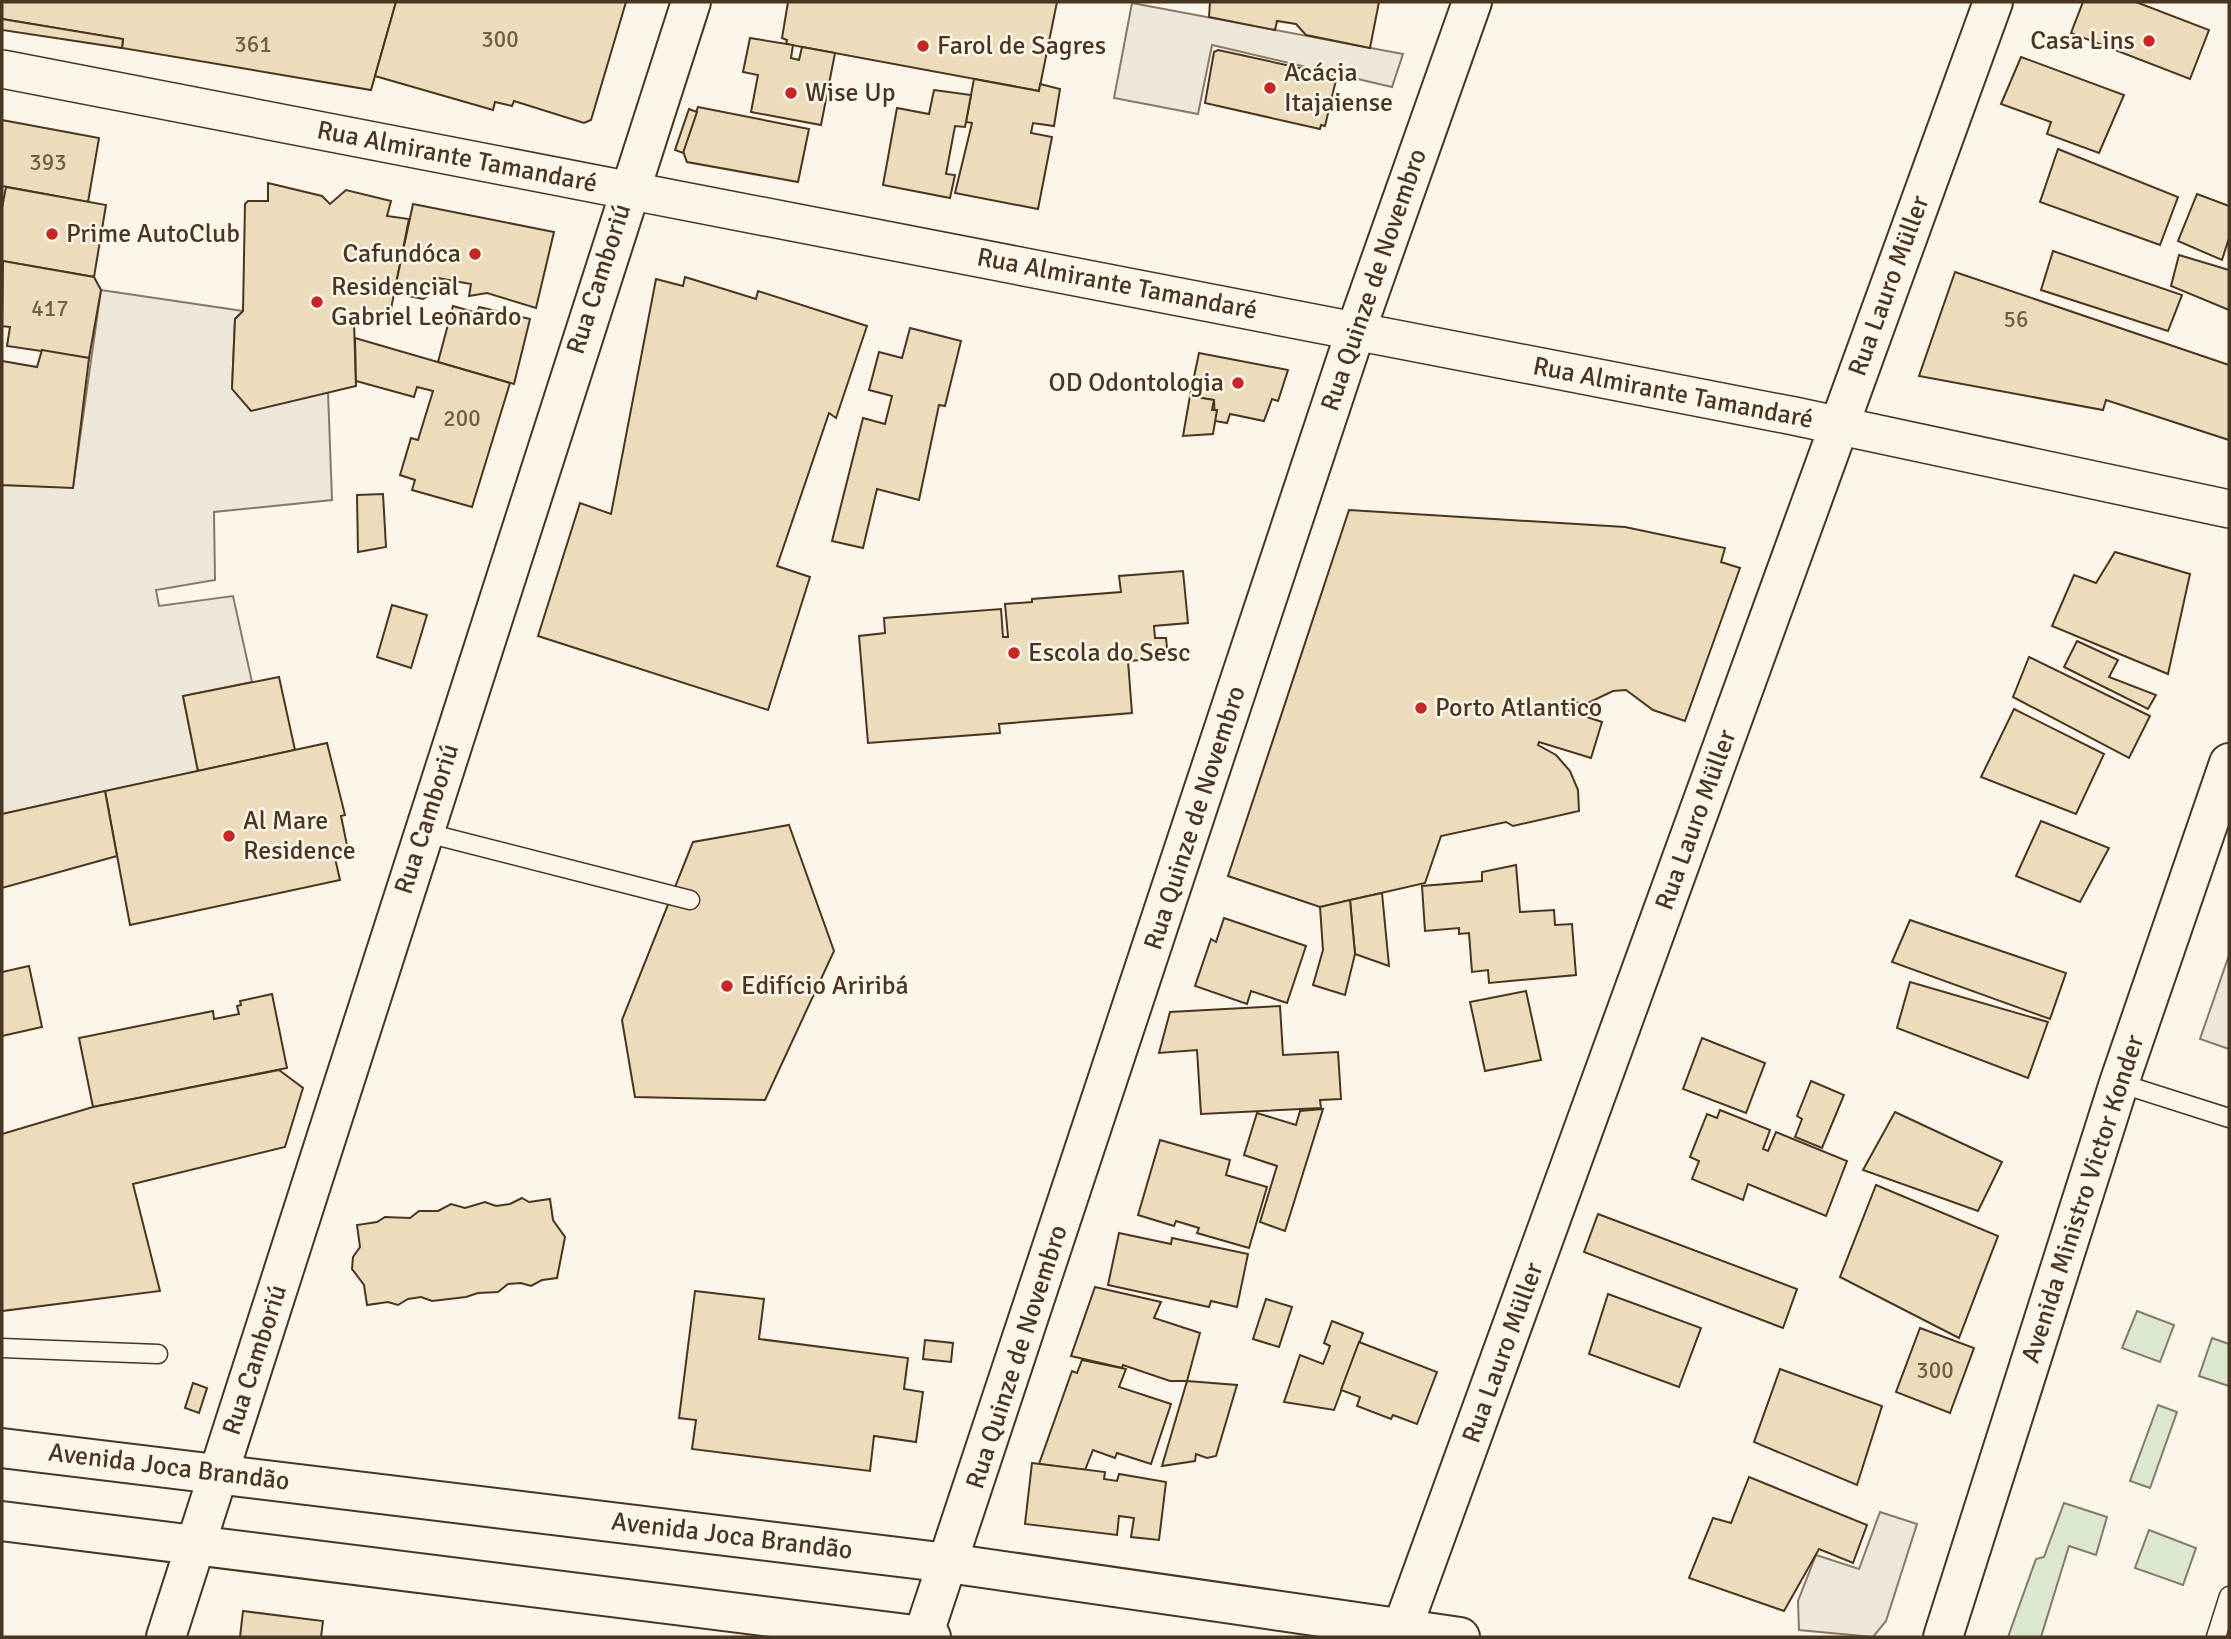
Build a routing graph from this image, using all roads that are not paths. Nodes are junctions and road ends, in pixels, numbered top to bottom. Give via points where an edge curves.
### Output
1 (691, 2) edge
2 (1472, 2) edge
3 (1993, 2) edge
4 (2, 69) edge
5 (628, 190) junction
6 (1356, 330) junction
7 (1839, 425) junction
8 (2229, 509) edge
9 (2229, 763) edge
10 (423, 832) junction
11 (690, 900) dead end
12 (2119, 1083) junction
13 (2229, 1118) edge
14 (2, 1348) edge
15 (158, 1354) dead end
16 (2, 1448) edge
17 (219, 1473) junction
18 (2, 1521) edge
19 (196, 1544) junction
20 (948, 1563) junction
21 (2229, 1596) edge
22 (1401, 1633) edge
23 (166, 1637) edge
24 (927, 1637) edge
25 (1460, 1637) edge
26 (1943, 1637) edge
27 (2216, 1637) edge

1 - 5 main road, Rua Camboriú
2 - 6 main road, Rua Quinze de Novembro
3 - 7 main road, Rua Lauro Müller
4 - 5 street, Rua Almirante Tamandaré
5 - 6 street, Rua Almirante Tamandaré
5 - 10 main road, Rua Camboriú
6 - 7 street, Rua Almirante Tamandaré
6 - 20 main road, Rua Quinze de Novembro
7 - 8 street, Rua Almirante Tamandaré
7 - 22 main road, Rua Lauro Müller
9 - 12 main road, Avenida Ministro Victor Konder
10 - 11 lane
10 - 17 main road, Rua Camboriú
12 - 13 lane
12 - 26 main road, Avenida Ministro Victor Konder
14 - 15 lane
16 - 17 main road, Avenida Joca Brandão
17 - 19 main road, Rua Camboriú
17 - 20 main road, Avenida Joca Brandão
18 - 19 main road
19 - 23 main road, Rua Camboriú
19 - 24 main road
20 - 22 main road, Avenida Joca Brandão
20 - 24 main road, Rua Quinze de Novembro
21 - 27 lane
22 - 25 main road, Avenida Joca Brandão

